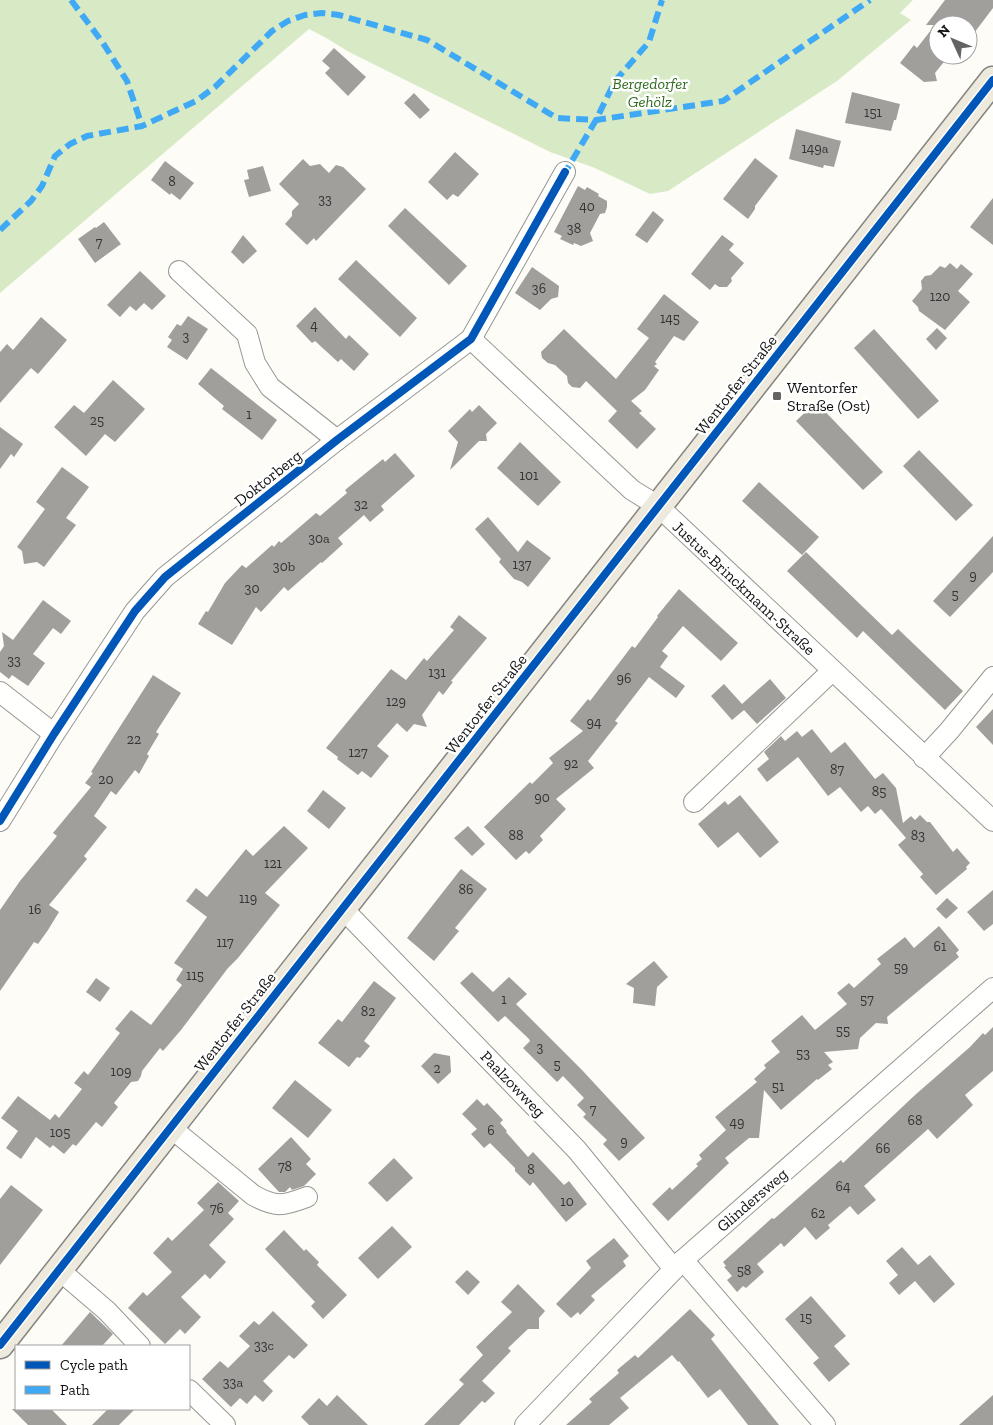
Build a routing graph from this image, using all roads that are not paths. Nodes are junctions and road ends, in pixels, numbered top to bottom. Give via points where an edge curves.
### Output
1 (993, 80) edge
2 (565, 172) dead end
3 (178, 271) dead end
4 (471, 339) junction
5 (337, 440) junction
6 (658, 506) junction
7 (832, 671) junction
8 (993, 677) edge
9 (0, 692) edge
10 (54, 734) junction
11 (924, 758) junction
12 (694, 802) dead end
13 (0, 821) edge
14 (993, 821) edge
15 (342, 908) junction
16 (993, 988) edge
17 (170, 1127) junction
18 (307, 1197) dead end
19 (678, 1265) junction
20 (58, 1269) junction
21 (0, 1345) edge
22 (139, 1345) edge
23 (190, 1391) edge
24 (225, 1425) edge
25 (525, 1425) edge
26 (825, 1425) edge

1 - 6 main road, Wentorfer Straße
2 - 4 street, Doktorberg
3 - 5 street via 247,334 255,362 270,387
4 - 5 street, Doktorberg
4 - 6 street, Justus-Brinckmann-Straße via 632,490
5 - 10 street, Doktorberg via 165,577 135,612
6 - 7 street, Justus-Brinckmann-Straße
6 - 15 main road, Wentorfer Straße
7 - 11 street, Justus-Brinckmann-Straße
7 - 12 street
8 - 11 street
9 - 10 street
10 - 13 street, Doktorberg
11 - 14 street, Justus-Brinckmann-Straße
15 - 17 main road, Wentorfer Straße
15 - 19 street, Paalzowweg via 577,1150
16 - 19 street, Glindersweg
17 - 18 street via 267,1203 287,1205
17 - 20 main road, Wentorfer Straße
19 - 25 street, Glindersweg
19 - 26 street, Paalzowweg
20 - 21 main road, Wentorfer Straße
20 - 22 street via 107,1311
23 - 24 street

